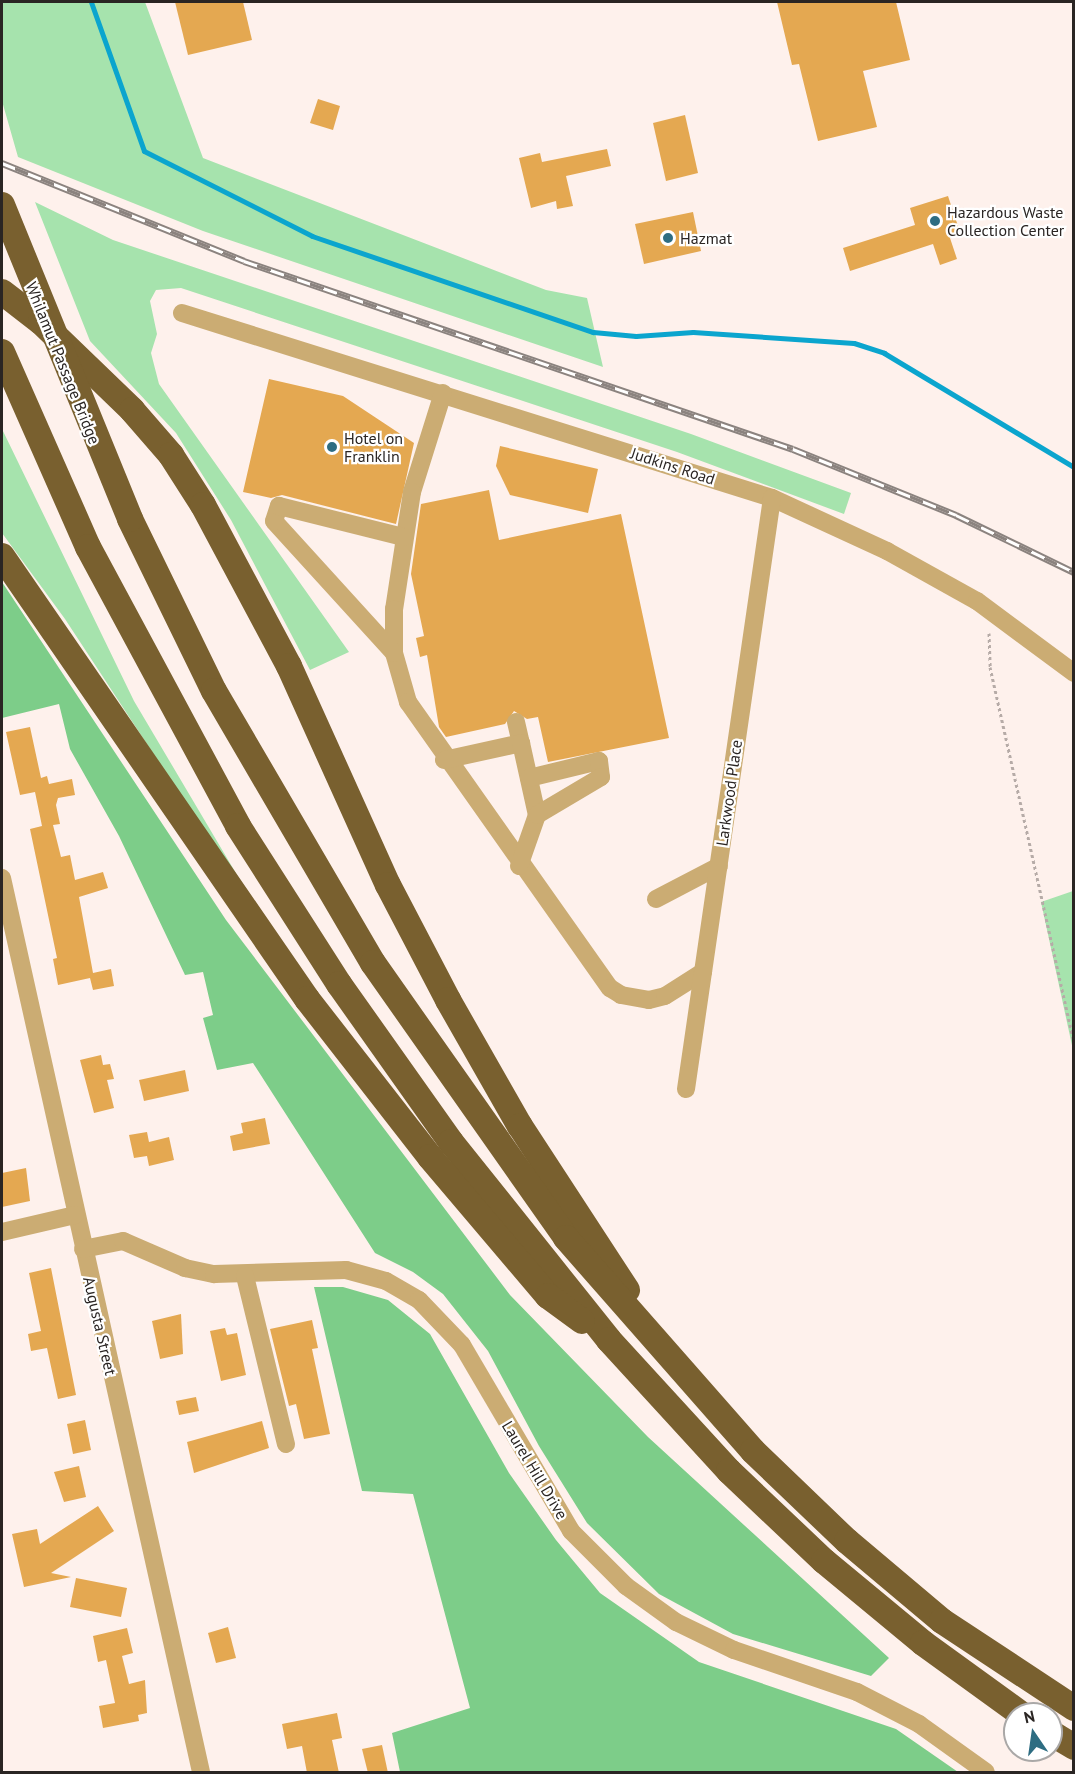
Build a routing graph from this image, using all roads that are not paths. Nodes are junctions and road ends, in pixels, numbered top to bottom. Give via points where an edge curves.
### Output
1 (2, 205) edge
2 (2, 292) edge
3 (182, 313) dead end
4 (4, 357) edge
5 (443, 393) junction
6 (772, 498) junction
7 (403, 537) junction
8 (2, 556) edge
9 (394, 653) junction
10 (1074, 673) edge
11 (516, 722) dead end
12 (521, 742) junction
13 (444, 760) junction
14 (529, 778) junction
15 (537, 815) junction
16 (519, 866) junction
17 (718, 866) junction
18 (2, 878) edge
19 (656, 899) dead end
20 (703, 972) junction
21 (686, 1089) dead end
22 (75, 1215) junction
23 (2, 1232) edge
24 (82, 1249) junction
25 (245, 1276) junction
26 (609, 1340) junction
27 (659, 1348) junction
28 (286, 1444) dead end
29 (1004, 1702) edge
30 (1074, 1708) edge
31 (201, 1773) edge
32 (986, 1773) edge

1 - 27 highway, Whilamut Passage Bridge, bridge via 130,519 214,691 373,963 566,1238
2 - 27 highway via 41,322 132,410 171,455 203,505 289,666 388,885 448,1000 520,1126 619,1276
3 - 5 street, Judkins Road
4 - 26 highway via 88,547 238,826 339,984 451,1142
5 - 6 street, Judkins Road
5 - 7 street
6 - 10 street, Judkins Road via 887,551 996,614
6 - 17 street, Larkwood Place
7 - 9 street
7 - 9 street via 279,506 274,521
8 - 26 highway via 308,999 423,1148 548,1296
9 - 13 street via 408,702
11 - 12 street
12 - 13 street
12 - 14 street
13 - 16 street
14 - 15 street
14 - 15 street via 599,761 601,777
15 - 16 street
16 - 20 street via 598,976 621,995 636,1000 665,996
17 - 19 street
17 - 20 street, Larkwood Place
18 - 22 street, Augusta Street
20 - 21 street, Larkwood Place
22 - 23 street
22 - 24 street, Augusta Street
24 - 25 street, Laurel Hill Drive via 123,1241 185,1268
24 - 31 street, Augusta Street
25 - 28 street
25 - 32 street, Laurel Hill Drive via 346,1270 387,1281 419,1300 462,1346 571,1531 626,1586 676,1622 724,1646 857,1692 909,1719
26 - 29 highway via 729,1472 824,1561 923,1643
27 - 30 highway via 753,1451 847,1541 942,1621

